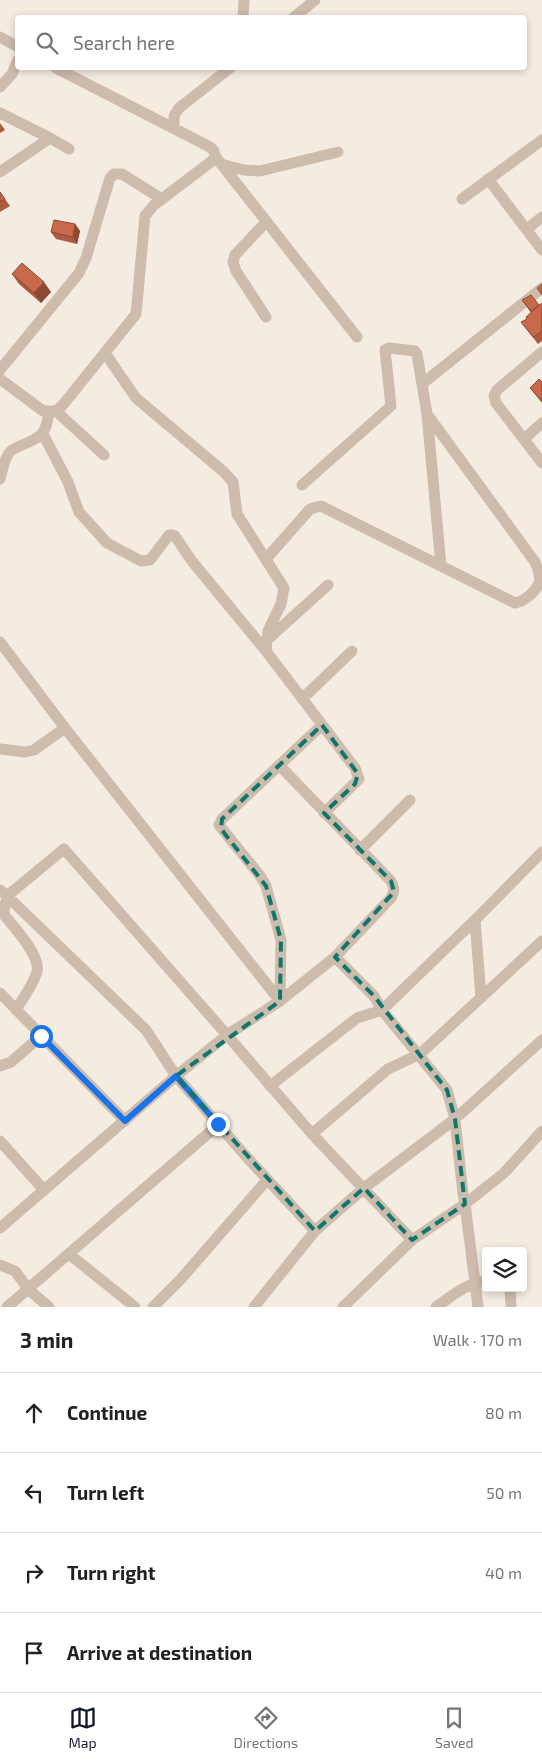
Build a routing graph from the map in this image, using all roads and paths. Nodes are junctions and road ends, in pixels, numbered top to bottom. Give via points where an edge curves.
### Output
1 (244, 0) edge
2 (315, 0) edge
3 (243, 15) edge
4 (297, 15) edge
5 (0, 37) edge
6 (15, 45) edge
7 (15, 67) edge
8 (60, 70) edge
9 (227, 70) edge
10 (0, 86) edge
11 (0, 112) edge
12 (174, 128) junction
13 (50, 138) junction
14 (542, 140) edge
15 (69, 149) dead end
16 (338, 152) dead end
17 (218, 160) junction
18 (0, 172) edge
19 (488, 179) junction
20 (162, 199) junction
21 (462, 199) dead end
22 (542, 217) edge
23 (266, 222) junction
24 (527, 229) junction
25 (542, 250) edge
26 (542, 288) edge
27 (266, 317) dead end
28 (357, 336) dead end
29 (542, 352) edge
30 (105, 353) junction
31 (0, 370) edge
32 (0, 379) edge
33 (422, 384) junction
34 (52, 412) junction
35 (427, 414) junction
36 (542, 423) edge
37 (43, 434) junction
38 (524, 439) junction
39 (104, 455) dead end
40 (542, 463) edge
41 (0, 479) edge
42 (302, 484) dead end
43 (538, 556) edge
44 (266, 559) junction
45 (441, 566) junction
46 (328, 585) dead end
47 (0, 642) edge
48 (266, 646) junction
49 (352, 651) dead end
50 (302, 699) junction
51 (322, 725) junction
52 (65, 728) junction
53 (0, 749) edge
54 (279, 766) junction
55 (410, 800) dead end
56 (324, 813) junction
57 (360, 850) junction
58 (542, 853) edge
59 (3, 893) edge
60 (475, 920) junction
61 (542, 941) edge
62 (335, 957) junction
63 (0, 993) edge
64 (481, 998) junction
65 (280, 1001) junction
66 (16, 1010) junction
67 (382, 1010) junction
68 (227, 1035) junction
69 (41, 1036) junction
70 (542, 1040) edge
71 (420, 1054) junction
72 (0, 1066) edge
73 (176, 1076) junction
74 (270, 1086) junction
75 (456, 1119) junction
76 (125, 1121) junction
77 (218, 1124) junction
78 (542, 1130) edge
79 (312, 1134) junction
80 (0, 1141) edge
81 (267, 1180) junction
82 (364, 1188) junction
83 (44, 1190) junction
84 (465, 1204) junction
85 (3, 1221) edge
86 (315, 1231) junction
87 (412, 1240) junction
88 (70, 1254) junction
89 (0, 1265) edge
90 (480, 1281) edge
91 (29, 1290) junction
92 (510, 1292) edge
93 (7, 1307) edge
94 (49, 1307) edge
95 (135, 1307) edge
96 (153, 1307) edge
97 (254, 1307) edge
98 (344, 1307) edge
99 (436, 1307) edge
100 (478, 1307) edge
101 (511, 1307) edge

1 - 3 street
2 - 4 street
5 - 6 street
7 - 10 street
8 - 12 street
9 - 12 street via 179,108 174,116
11 - 13 street
12 - 17 street via 210,147
13 - 15 street
13 - 18 street
14 - 19 street
16 - 17 street via 260,171 244,170
17 - 20 street via 212,161
17 - 23 street
19 - 21 street
19 - 24 street
20 - 30 street via 145,216 136,314
20 - 31 street via 122,174 114,174 110,178 79,273
22 - 24 street
23 - 27 street via 235,255 233,262
23 - 28 street
24 - 25 street
26 - 33 street
29 - 38 street via 494,396
30 - 34 street via 62,406
30 - 44 street via 136,398 230,477 237,514
32 - 34 street via 43,411
33 - 35 street
33 - 42 street via 416,352 385,350 391,406
34 - 37 street
34 - 39 street
35 - 43 street
35 - 45 street
36 - 38 street
37 - 41 street via 10,452
37 - 48 street via 68,482 78,512 107,543 146,561 169,535 175,536 191,560
38 - 40 street
43 - 45 street via 540,587 524,601 515,603
44 - 45 street via 310,509 321,506
44 - 48 street via 284,588 283,600 268,631
46 - 48 street
47 - 52 street
48 - 50 street
49 - 50 street
50 - 51 street
51 - 54 street
51 - 56 street via 355,768 359,779
52 - 53 street via 34,750
52 - 65 street
54 - 56 street
54 - 65 street via 219,825 266,886 281,940
55 - 57 street
56 - 57 street
57 - 62 street via 391,881 394,892
58 - 60 street
59 - 66 street via 5,916 38,963 35,977
59 - 68 street via 64,850
59 - 73 street via 146,1030
60 - 64 street
60 - 67 street
61 - 64 street
62 - 65 street
62 - 67 street via 374,996
63 - 66 street
64 - 71 street
65 - 68 street
66 - 69 street
67 - 71 street
67 - 74 street via 357,1018
68 - 73 street
68 - 74 street
69 - 72 street via 11,1062
69 - 76 street
70 - 75 street
71 - 75 street via 447,1090
71 - 79 street via 388,1069
73 - 76 street
73 - 77 street
74 - 79 street
75 - 82 street
75 - 84 street
76 - 83 street
77 - 81 street
77 - 88 street
78 - 84 street via 504,1173
79 - 82 street
80 - 83 street
81 - 86 street
81 - 96 street
82 - 86 street
82 - 87 street
83 - 85 street
84 - 87 street
84 - 90 street
86 - 97 street
87 - 98 street
88 - 91 street
88 - 95 street
89 - 91 street via 15,1271
90 - 99 street via 463,1288
90 - 100 street
91 - 93 street
91 - 94 street
92 - 101 street

